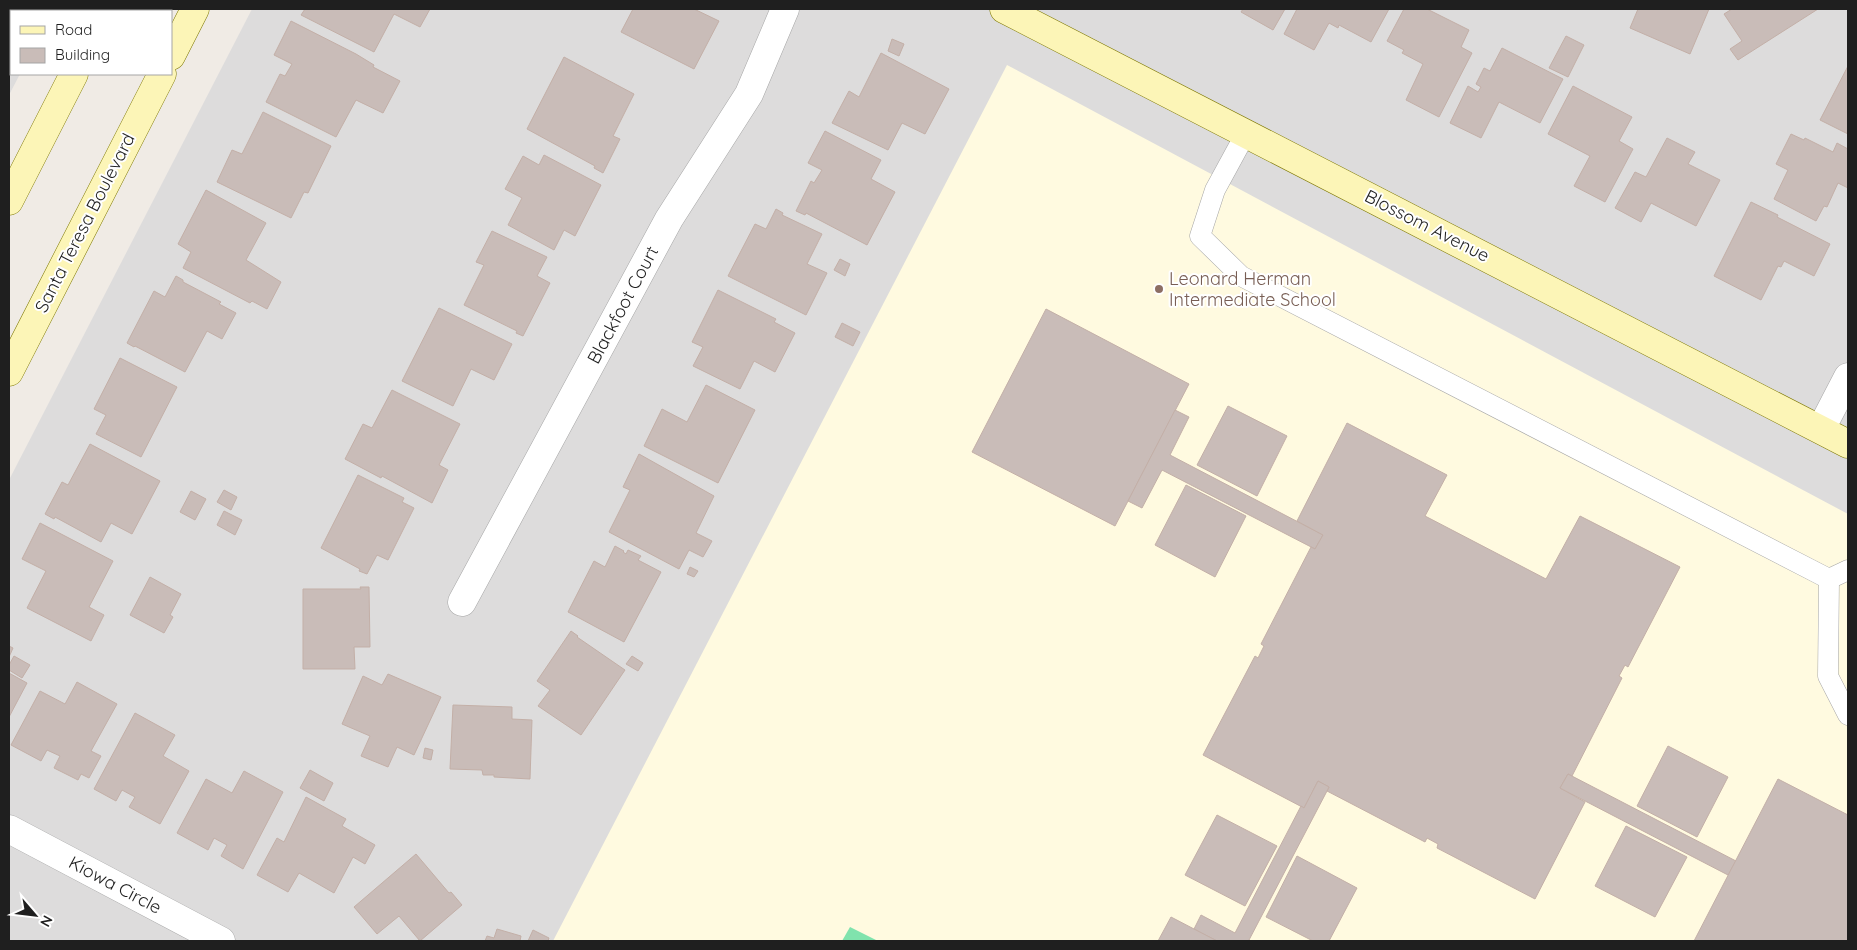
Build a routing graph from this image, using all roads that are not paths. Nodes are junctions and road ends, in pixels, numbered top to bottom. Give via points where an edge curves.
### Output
1 (195, 9) edge
2 (785, 9) edge
3 (1004, 9) edge
4 (172, 54) edge
5 (73, 75) edge
6 (161, 75) edge
7 (1246, 133) junction
8 (9, 201) edge
9 (9, 372) edge
10 (1848, 377) edge
11 (1821, 429) junction
12 (1848, 444) edge
13 (1848, 570) edge
14 (1829, 579) junction
15 (462, 602) dead end
16 (1848, 715) edge
17 (9, 829) edge
18 (221, 941) edge

1 - 4 street
2 - 15 street, Blackfoot Court via 749,94 669,219
3 - 7 street, Blossom Avenue
5 - 8 street
6 - 9 street, Santa Teresa Boulevard
7 - 11 street, Blossom Avenue
7 - 14 lane via 1215,190 1200,236 1241,276
10 - 11 street
11 - 12 street, Blossom Avenue
13 - 14 lane
14 - 16 lane via 1828,676
17 - 18 street, Kiowa Circle

